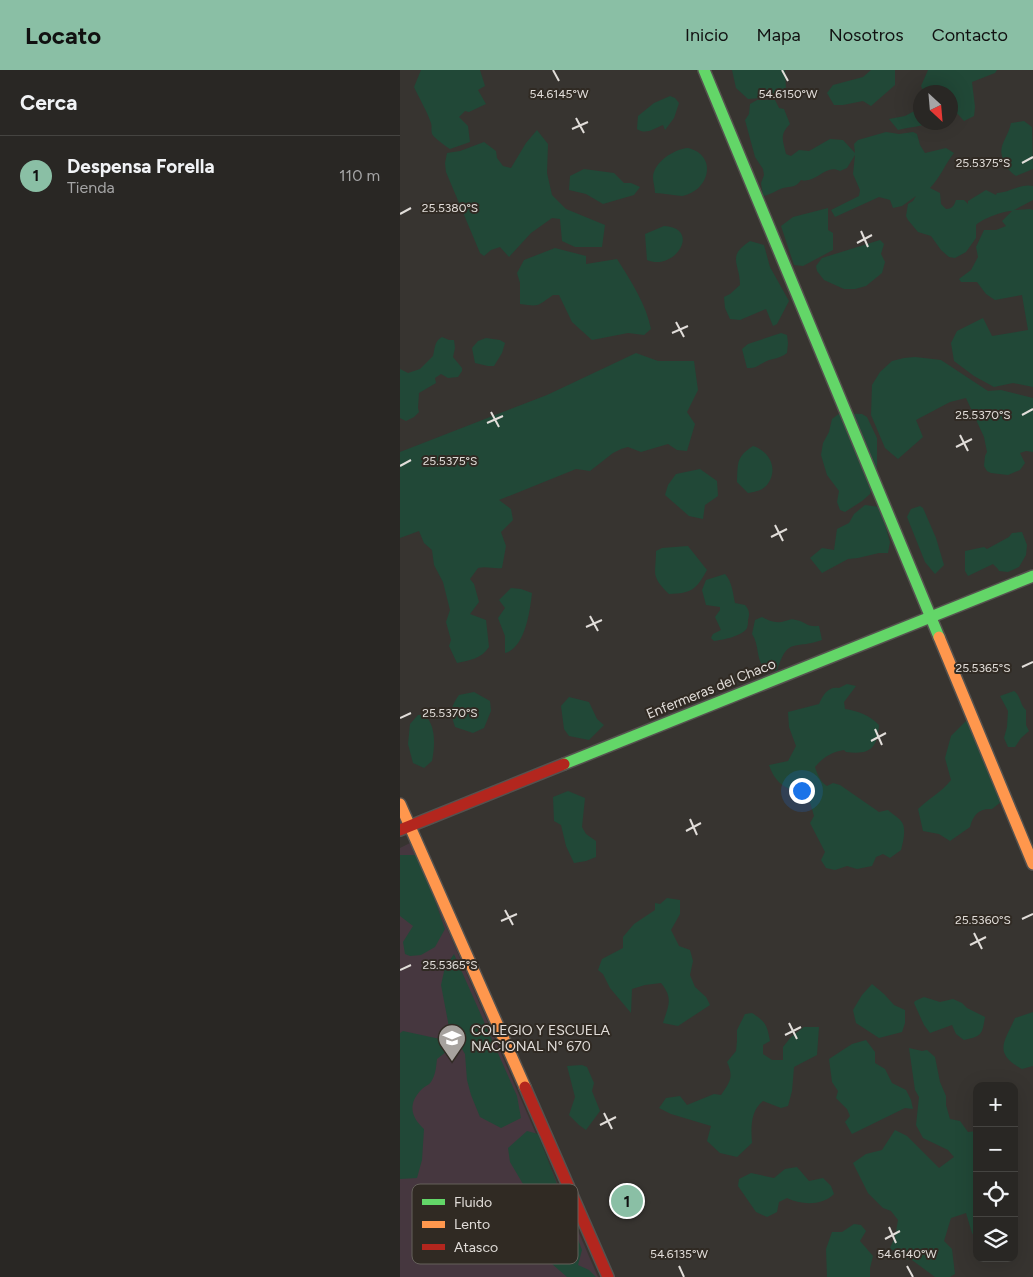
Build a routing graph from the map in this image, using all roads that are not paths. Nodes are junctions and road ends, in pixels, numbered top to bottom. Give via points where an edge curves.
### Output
1 (704, 70) edge
2 (1033, 576) edge
3 (931, 617) junction
4 (400, 804) edge
5 (405, 828) edge
6 (1033, 864) edge
7 (566, 1184) edge
8 (578, 1211) edge
9 (608, 1277) edge

1 - 3 street
2 - 3 street, Enfermeras del Chaco
3 - 5 street, Enfermeras del Chaco
3 - 6 street
4 - 5 street
5 - 7 street
8 - 9 street

